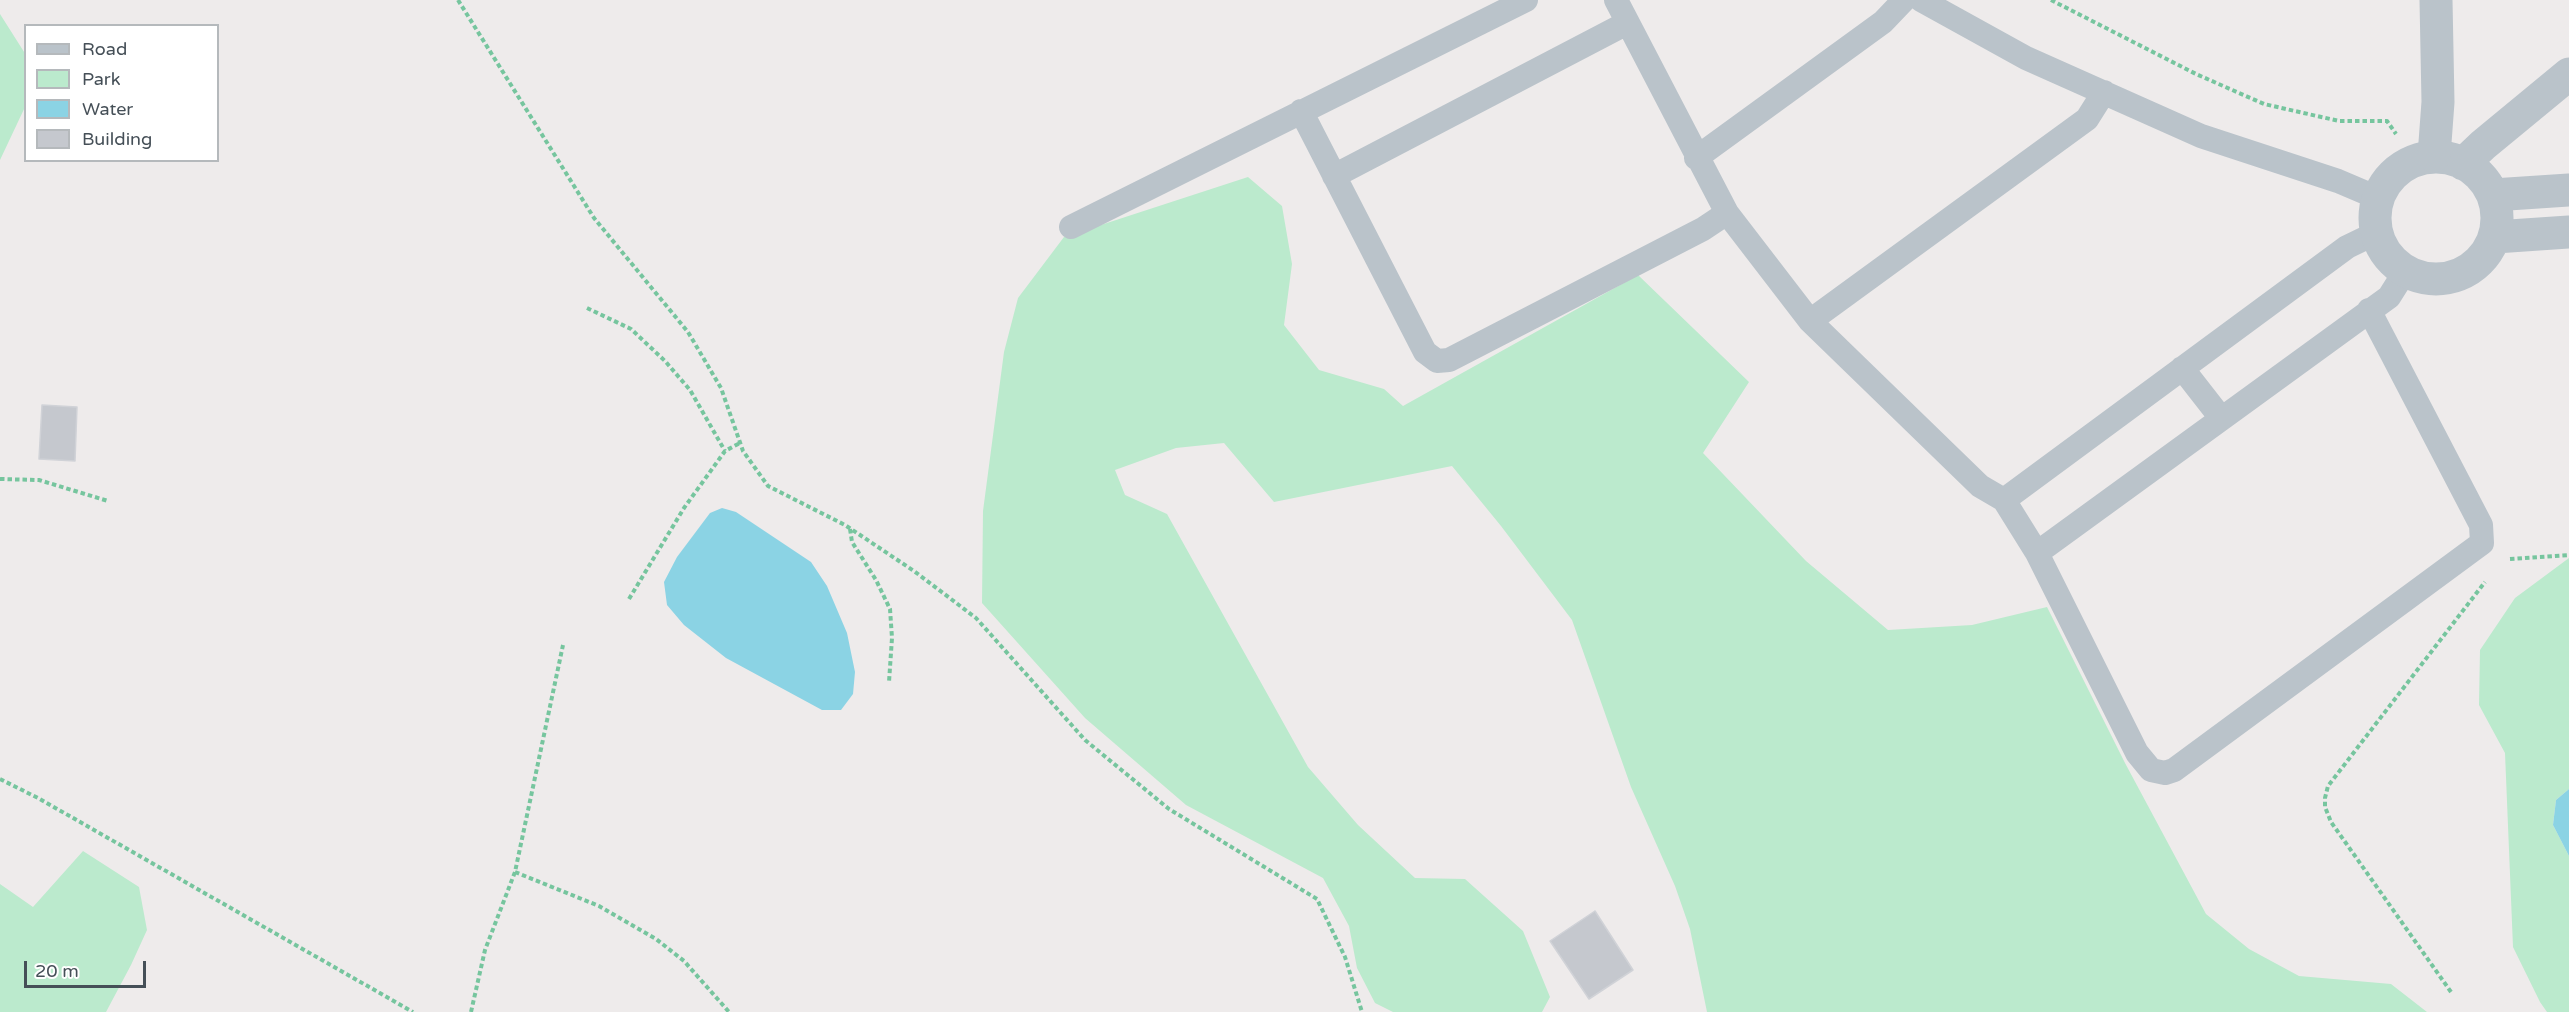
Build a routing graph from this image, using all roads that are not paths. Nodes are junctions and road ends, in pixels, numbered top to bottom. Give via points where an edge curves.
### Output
1 (1526, 0) edge
2 (1616, 0) edge
3 (1904, 0) edge
4 (1921, 0) edge
5 (2436, 0) edge
6 (1627, 23) junction
7 (2569, 74) edge
8 (2104, 92) junction
9 (1302, 111) junction
10 (1696, 158) junction
11 (2437, 160) junction
12 (1334, 176) junction
13 (2569, 190) edge
14 (2493, 195) junction
15 (2378, 198) junction
16 (1727, 213) junction
17 (1071, 226) dead end
18 (2569, 232) edge
19 (2376, 233) junction
20 (2495, 237) junction
21 (2406, 270) junction
22 (2369, 310) junction
23 (1810, 321) junction
24 (2182, 368) junction
25 (2221, 418) junction
26 (2004, 500) junction
27 (2037, 553) junction

1 - 9 lane
2 - 6 lane
3 - 10 lane via 1883,22
4 - 8 lane via 2026,58
5 - 11 street
6 - 10 lane
6 - 12 lane
7 - 11 street via 2483,145
8 - 15 lane via 2201,136
8 - 23 lane via 2087,118
9 - 12 lane
9 - 17 lane
10 - 16 lane
11 - 14 street via 2474,170
11 - 15 street via 2395,171
12 - 16 lane via 1425,352 1437,361 1449,360
13 - 14 street
14 - 20 street via 2498,219
15 - 19 street via 2374,208
16 - 23 lane
18 - 20 street
19 - 21 street via 2383,250
19 - 24 lane via 2347,247
20 - 21 street via 2476,265 2451,278 2437,280
21 - 22 lane via 2389,297
22 - 25 lane
22 - 27 lane via 2481,525 2482,555 2175,770 2165,773 2151,770 2137,753
23 - 26 lane via 1980,486
24 - 25 lane
24 - 26 lane
25 - 27 lane
26 - 27 lane

